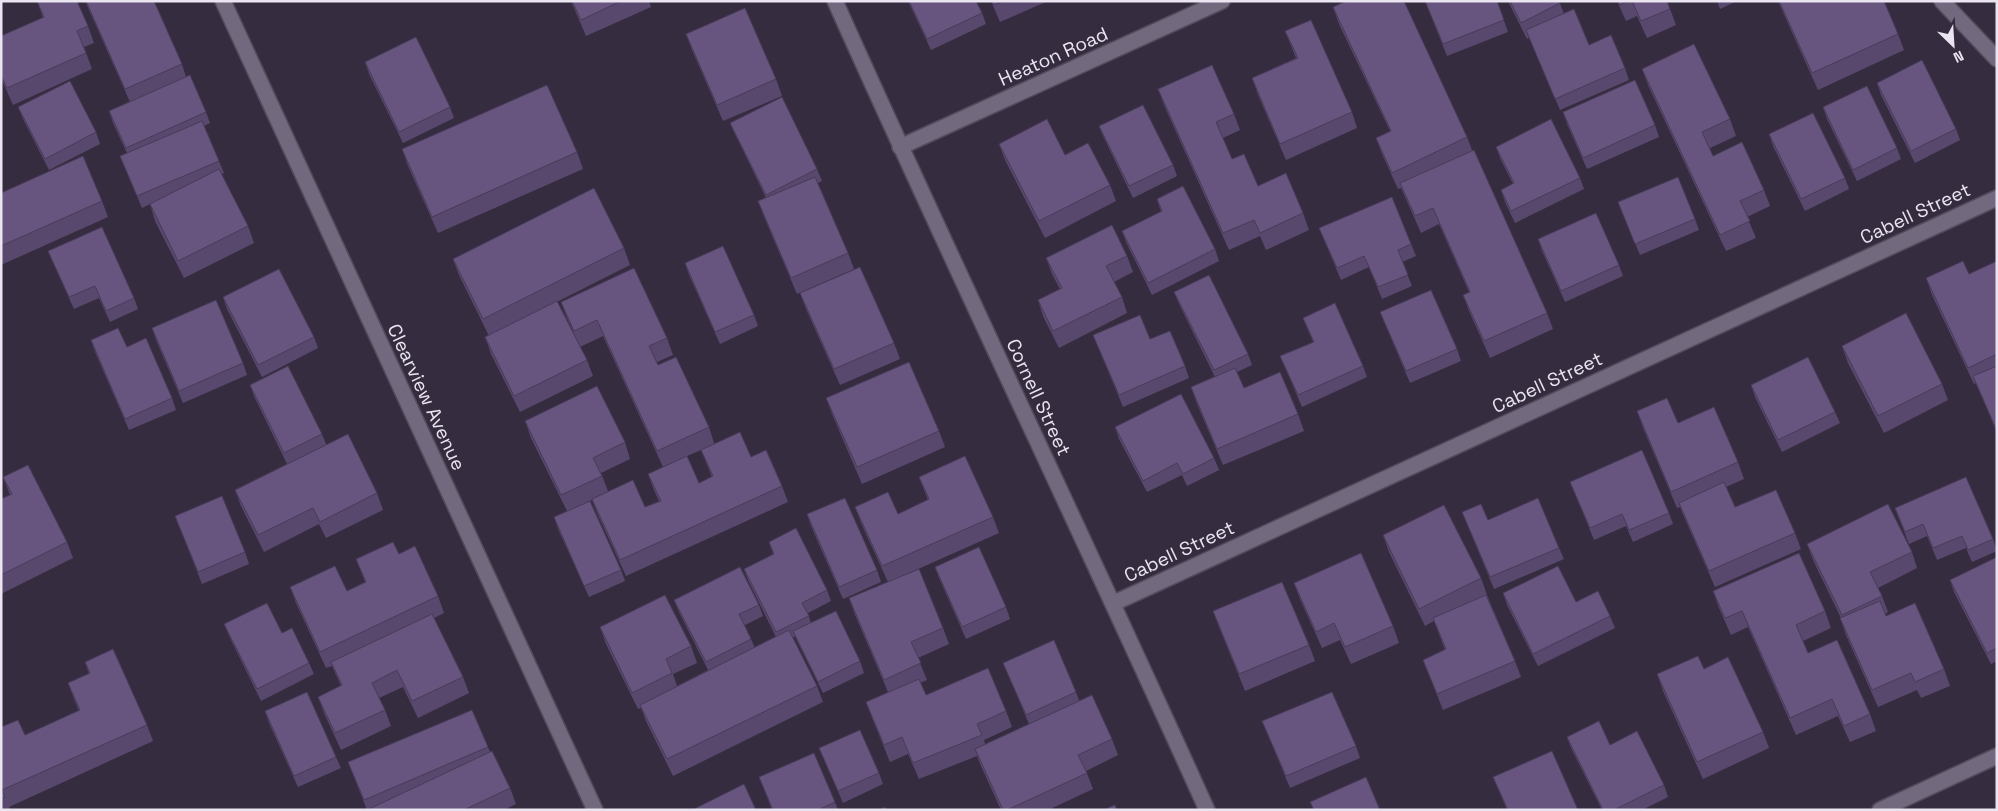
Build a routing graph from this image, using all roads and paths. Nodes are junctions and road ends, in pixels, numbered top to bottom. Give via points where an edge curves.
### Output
1 (223, 1) edge
2 (835, 1) edge
3 (1222, 1) edge
4 (1942, 1) edge
5 (1997, 60) edge
6 (900, 147) junction
7 (1997, 198) edge
8 (1114, 603) junction
9 (1997, 756) edge
10 (595, 810) edge
11 (1207, 810) edge
12 (1880, 810) edge

1 - 10 street, Clearview Avenue
2 - 6 street, Cornell Street
3 - 6 street, Heaton Road
4 - 5 street
6 - 8 street, Cornell Street
7 - 8 street, Cabell Street
8 - 11 street, Cornell Street
9 - 12 street

